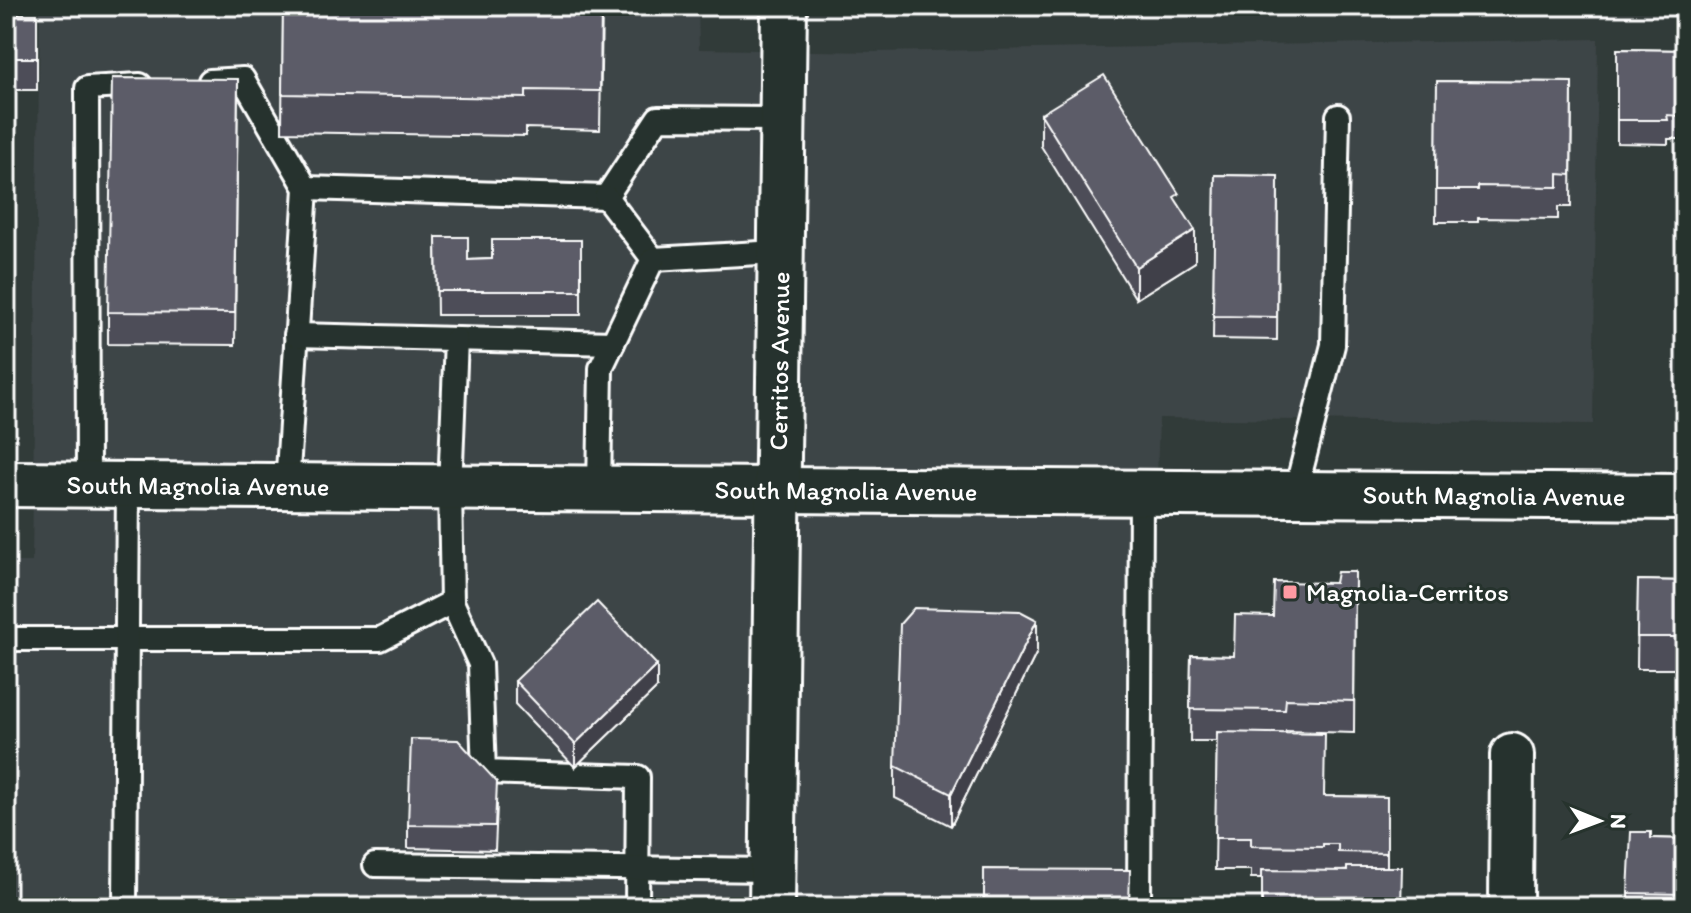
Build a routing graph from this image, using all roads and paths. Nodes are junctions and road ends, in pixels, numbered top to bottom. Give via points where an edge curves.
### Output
1 (784, 6) edge
2 (1338, 116) dead end
3 (782, 119) junction
4 (306, 188) junction
5 (606, 197) junction
6 (779, 252) junction
7 (653, 259) junction
8 (296, 335) junction
9 (456, 339) junction
10 (613, 343) junction
11 (6, 484) edge
12 (108, 485) junction
13 (287, 487) junction
14 (450, 488) junction
15 (599, 489) junction
16 (776, 490) junction
17 (1141, 494) junction
18 (1295, 494) junction
19 (1685, 497) edge
20 (452, 602) junction
21 (6, 639) edge
22 (127, 639) junction
23 (1512, 755) dead end
24 (375, 865) dead end
25 (637, 868) junction
26 (772, 888) edge
27 (125, 907) edge
28 (637, 907) edge
29 (1139, 907) edge
30 (1511, 907) edge

1 - 3 main road, Cerritos Avenue
2 - 18 lane via 1333,345
3 - 5 lane via 658,118
3 - 6 main road, Cerritos Avenue
4 - 5 lane
4 - 8 lane
4 - 12 lane via 243,79 87,88
5 - 7 lane
6 - 7 lane
6 - 16 main road, Cerritos Avenue
7 - 10 lane
8 - 9 lane
8 - 13 lane
9 - 10 lane
9 - 14 lane
10 - 15 lane via 601,368
11 - 12 main road, South Magnolia Avenue
12 - 13 main road, South Magnolia Avenue
12 - 22 lane
13 - 14 main road, South Magnolia Avenue
14 - 15 main road, South Magnolia Avenue
14 - 20 lane
15 - 16 main road, South Magnolia Avenue
16 - 17 main road, South Magnolia Avenue
16 - 26 main road, Cerritos Avenue
17 - 18 main road, South Magnolia Avenue
17 - 29 lane
18 - 19 main road, South Magnolia Avenue
20 - 22 lane via 380,639
20 - 25 lane via 480,664 484,772 638,777
21 - 22 lane
22 - 27 lane
23 - 30 street
24 - 25 lane
25 - 26 lane
25 - 28 lane

